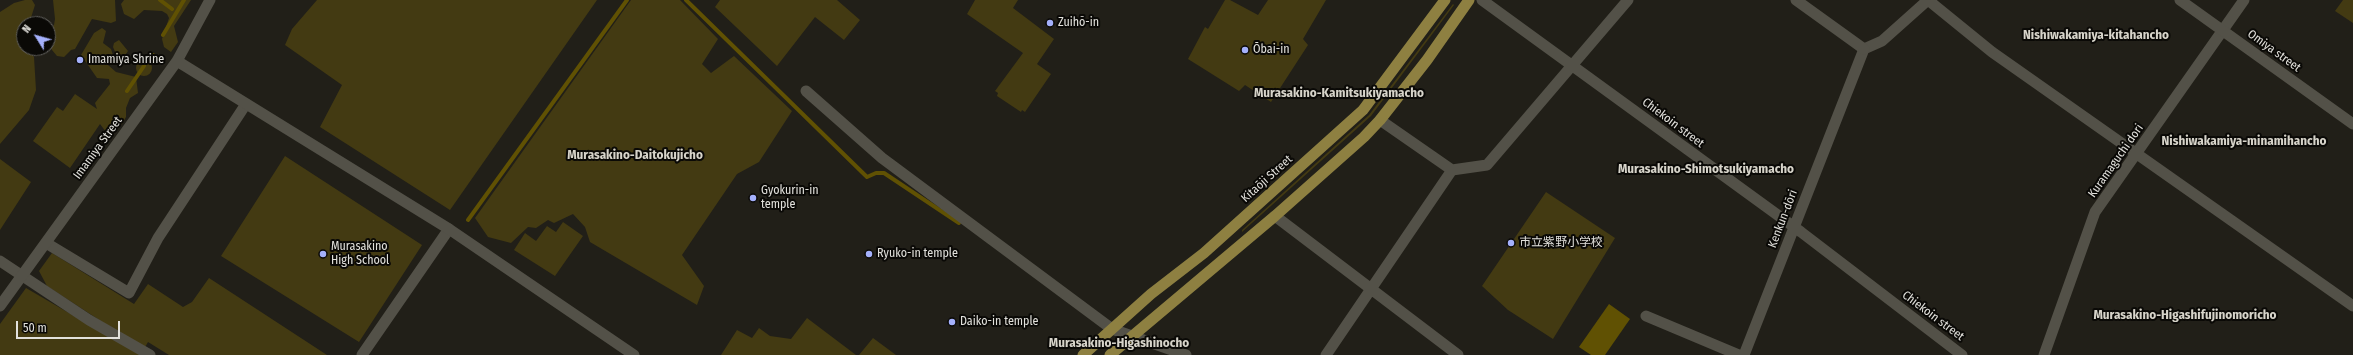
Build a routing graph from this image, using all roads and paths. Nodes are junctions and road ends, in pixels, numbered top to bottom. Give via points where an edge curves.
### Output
1 (210, 0) edge
2 (1445, 0) edge
3 (1469, 0) edge
4 (1482, 0) edge
5 (1628, 0) edge
6 (1796, 0) edge
7 (1928, 0) edge
8 (2180, 0) edge
9 (2244, 0) edge
10 (2223, 31) junction
11 (1864, 49) junction
12 (177, 61) junction
13 (1573, 64) junction
14 (806, 91) dead end
15 (246, 104) junction
16 (1380, 120) junction
17 (2353, 124) edge
18 (2137, 153) junction
19 (1452, 170) junction
20 (1275, 216) junction
21 (1794, 228) junction
22 (449, 230) junction
23 (46, 243) junction
24 (0, 261) edge
25 (22, 276) junction
26 (1370, 287) junction
27 (0, 306) edge
28 (2353, 306) edge
29 (1646, 316) dead end
30 (1112, 329) junction
31 (1132, 335) junction
32 (150, 355) edge
33 (362, 355) edge
34 (634, 355) edge
35 (1083, 355) edge
36 (1110, 355) edge
37 (1186, 355) edge
38 (1326, 355) edge
39 (1458, 355) edge
40 (1739, 355) edge
41 (1744, 355) edge
42 (1962, 355) edge
43 (2044, 355) edge

1 - 12 street, Imamiya Street
2 - 30 main road, Kitaōji Street via 1364,110 1204,252
3 - 16 main road via 1427,60
4 - 13 street, Chiekoin street
5 - 13 street
6 - 11 street
7 - 11 street via 1882,41
7 - 18 street via 1992,52
8 - 10 street, Omiya street
9 - 10 street, Kuramaguchi dori
10 - 17 street, Omiya street
10 - 18 street, Kuramaguchi dori
11 - 21 street, Kenkun-dōri
12 - 15 street
12 - 23 street, Imamiya Street
13 - 19 street via 1487,166
13 - 21 street, Chiekoin street
14 - 30 street via 882,158
15 - 22 street
15 - 23 street via 158,238 129,293
16 - 19 street
16 - 20 main road
18 - 28 street
18 - 43 street, Kuramaguchi dori via 2095,212
19 - 26 street
20 - 26 street
20 - 31 main road
21 - 41 street, Kenkun-dōri
21 - 42 street, Chiekoin street
22 - 33 street
22 - 34 street
23 - 25 street, Imamiya Street
24 - 25 street
25 - 27 street, Imamiya Street
25 - 32 street
26 - 38 street
26 - 39 street
29 - 40 street
30 - 31 street
30 - 35 main road, Kitaōji Street
31 - 36 main road
31 - 37 street

